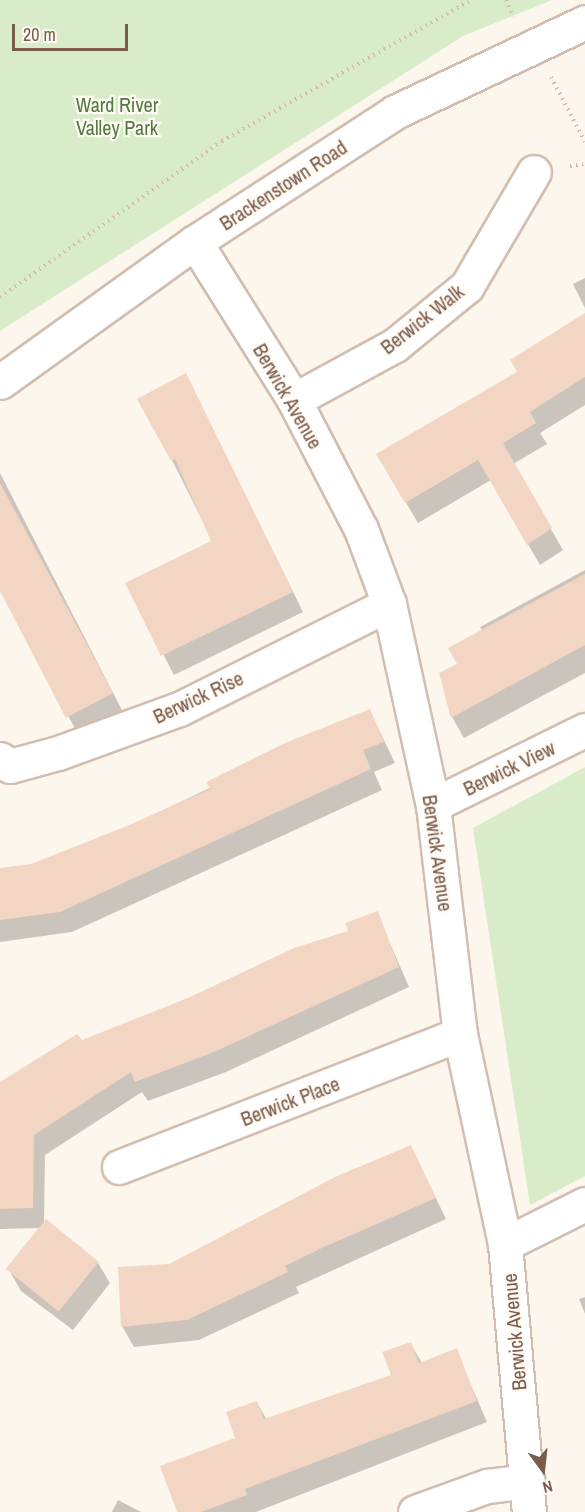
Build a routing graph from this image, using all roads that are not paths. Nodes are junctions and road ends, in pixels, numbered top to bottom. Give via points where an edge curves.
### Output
1 (585, 22) edge
2 (534, 172) dead end
3 (195, 242) junction
4 (0, 382) edge
5 (294, 400) junction
6 (389, 604) junction
7 (585, 730) edge
8 (0, 759) edge
9 (433, 805) junction
10 (460, 1035) junction
11 (119, 1167) dead end
12 (585, 1204) edge
13 (505, 1244) junction
14 (528, 1496) edge
15 (416, 1512) edge

1 - 3 street, Brackenstown Road via 394,112
2 - 5 street, Berwick Walk via 467,286 395,345
3 - 4 street, Brackenstown Road
3 - 5 street, Berwick Avenue
5 - 6 street, Berwick Avenue via 361,529
6 - 8 street, Berwick Rise via 179,709 58,753 10,766
6 - 9 street, Berwick Avenue
7 - 9 street, Berwick View
9 - 10 street, Berwick Avenue
10 - 11 street, Berwick Place
10 - 13 street, Berwick Avenue
12 - 13 street
13 - 14 street, Berwick Avenue
14 - 15 street via 487,1486

